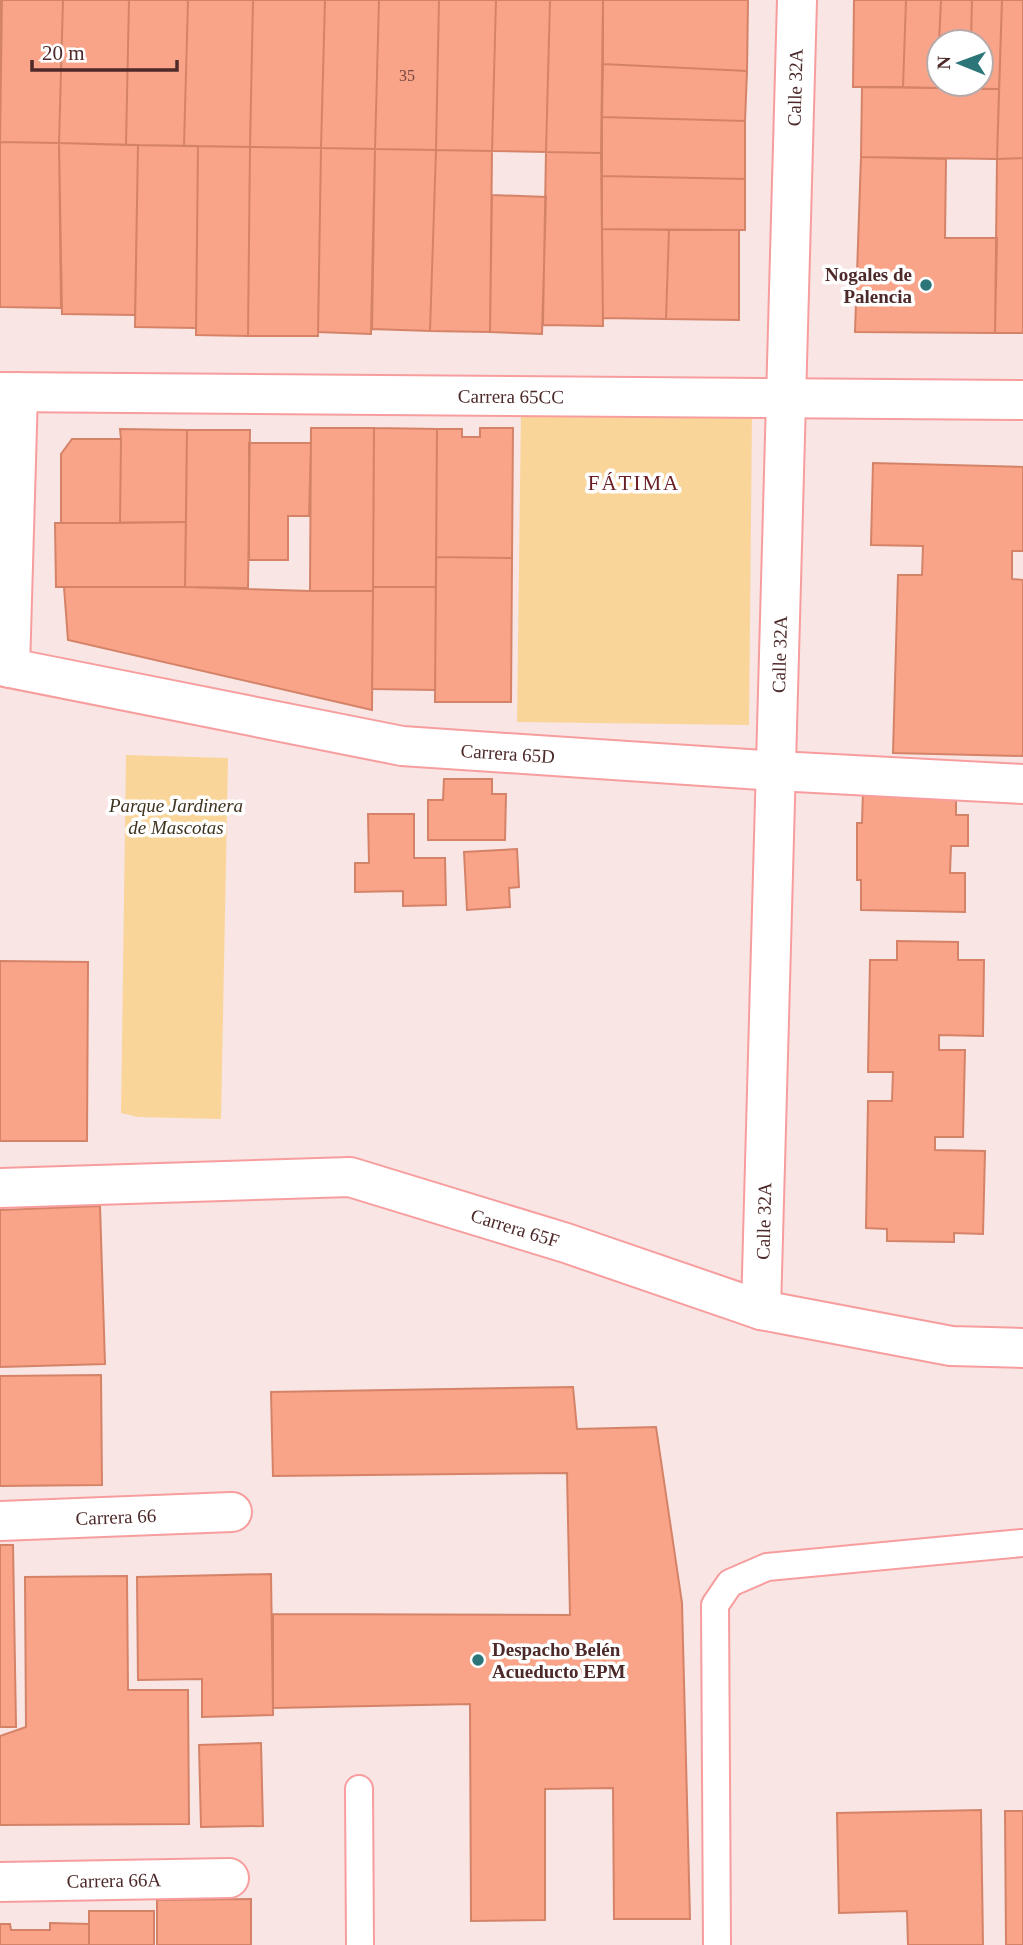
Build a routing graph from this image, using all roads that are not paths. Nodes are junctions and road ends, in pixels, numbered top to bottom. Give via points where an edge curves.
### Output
1 (797, 0) edge
2 (9, 392) edge
3 (786, 398) junction
4 (1023, 400) edge
5 (5, 667) edge
6 (777, 771) junction
7 (1023, 784) edge
8 (0, 1188) edge
9 (761, 1310) junction
10 (1023, 1348) edge
11 (232, 1512) dead end
12 (0, 1521) edge
13 (1021, 1543) edge
14 (359, 1789) dead end
15 (229, 1878) dead end
16 (0, 1882) edge
17 (360, 1945) edge
18 (717, 1945) edge

1 - 3 street, Calle 32A
2 - 3 street, Carrera 65CC
2 - 5 street
3 - 4 street, Carrera 65CC
3 - 6 street, Calle 32A
5 - 6 street, Carrera 65D via 402,746
6 - 7 street, Carrera 65D
6 - 9 street, Calle 32A
8 - 9 street, Carrera 65F via 350,1177 566,1242
9 - 10 street, Carrera 65F via 951,1346
11 - 12 street, Carrera 66
13 - 18 lane via 767,1567 730,1583 715,1605
14 - 17 lane
15 - 16 street, Carrera 66A

